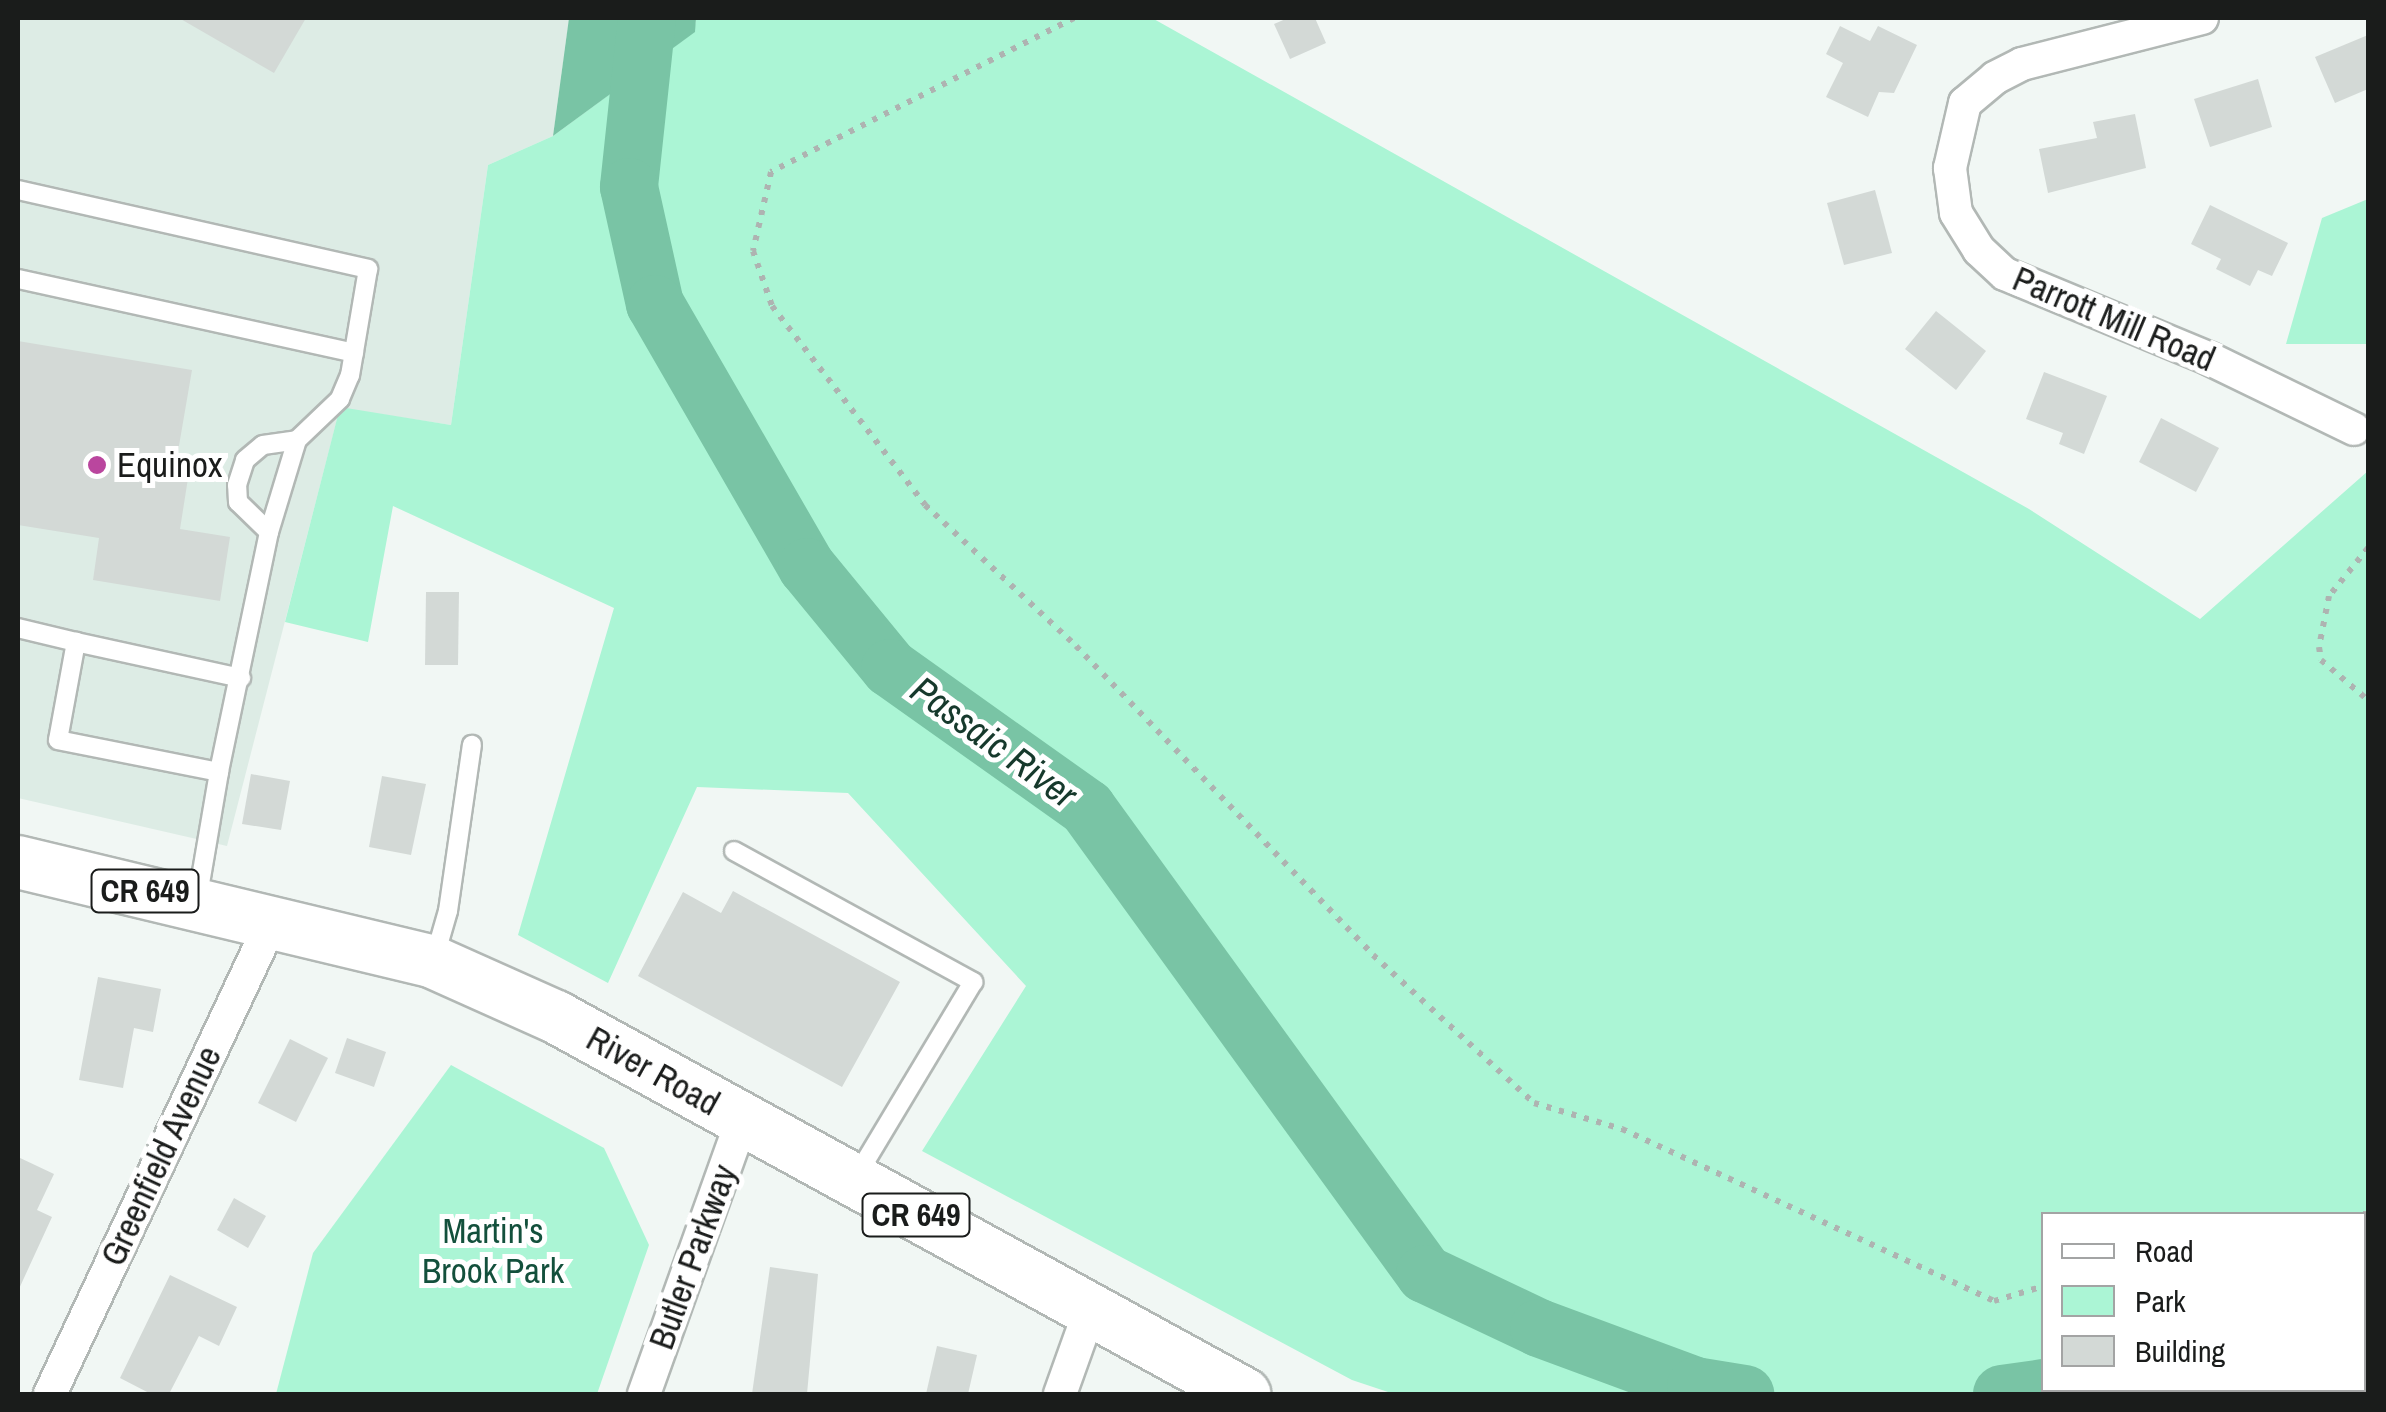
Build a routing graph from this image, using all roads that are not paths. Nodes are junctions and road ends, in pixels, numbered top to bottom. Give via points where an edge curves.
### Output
1 (2202, 18) edge
2 (18, 190) edge
3 (18, 279) edge
4 (354, 353) junction
5 (2354, 429) dead end
6 (296, 440) junction
7 (268, 532) junction
8 (18, 628) edge
9 (76, 642) junction
10 (241, 678) junction
11 (472, 745) dead end
12 (219, 772) junction
13 (734, 851) dead end
14 (18, 862) edge
15 (197, 902) junction
16 (273, 919) junction
17 (433, 962) junction
18 (742, 1120) junction
19 (854, 1181) junction
20 (1090, 1310) junction
21 (50, 1394) edge
22 (644, 1394) edge
23 (1060, 1394) edge
24 (1244, 1394) edge

1 - 5 street, Parrott Mill Road via 2022,64 1995,78 1965,103 1950,168 1956,213 1979,250 2006,274 2210,358
2 - 4 lane via 368,269
3 - 4 lane
4 - 6 lane via 340,399
6 - 7 lane
6 - 7 lane via 263,444 245,460 237,485 238,502
7 - 10 lane
8 - 9 lane
9 - 10 lane
9 - 12 lane via 58,740
10 - 12 lane
11 - 17 lane via 448,911
12 - 15 lane
13 - 19 lane via 972,982
14 - 15 main road, River Road / CR 649
15 - 16 main road, River Road / CR 649
16 - 17 main road, River Road / CR 649
16 - 21 street, Greenfield Avenue
17 - 18 main road, River Road / CR 649 via 556,1017
18 - 19 main road, River Road / CR 649
18 - 22 street, Butler Parkway
19 - 20 main road, River Road / CR 649
20 - 23 street
20 - 24 main road, River Road / CR 649

